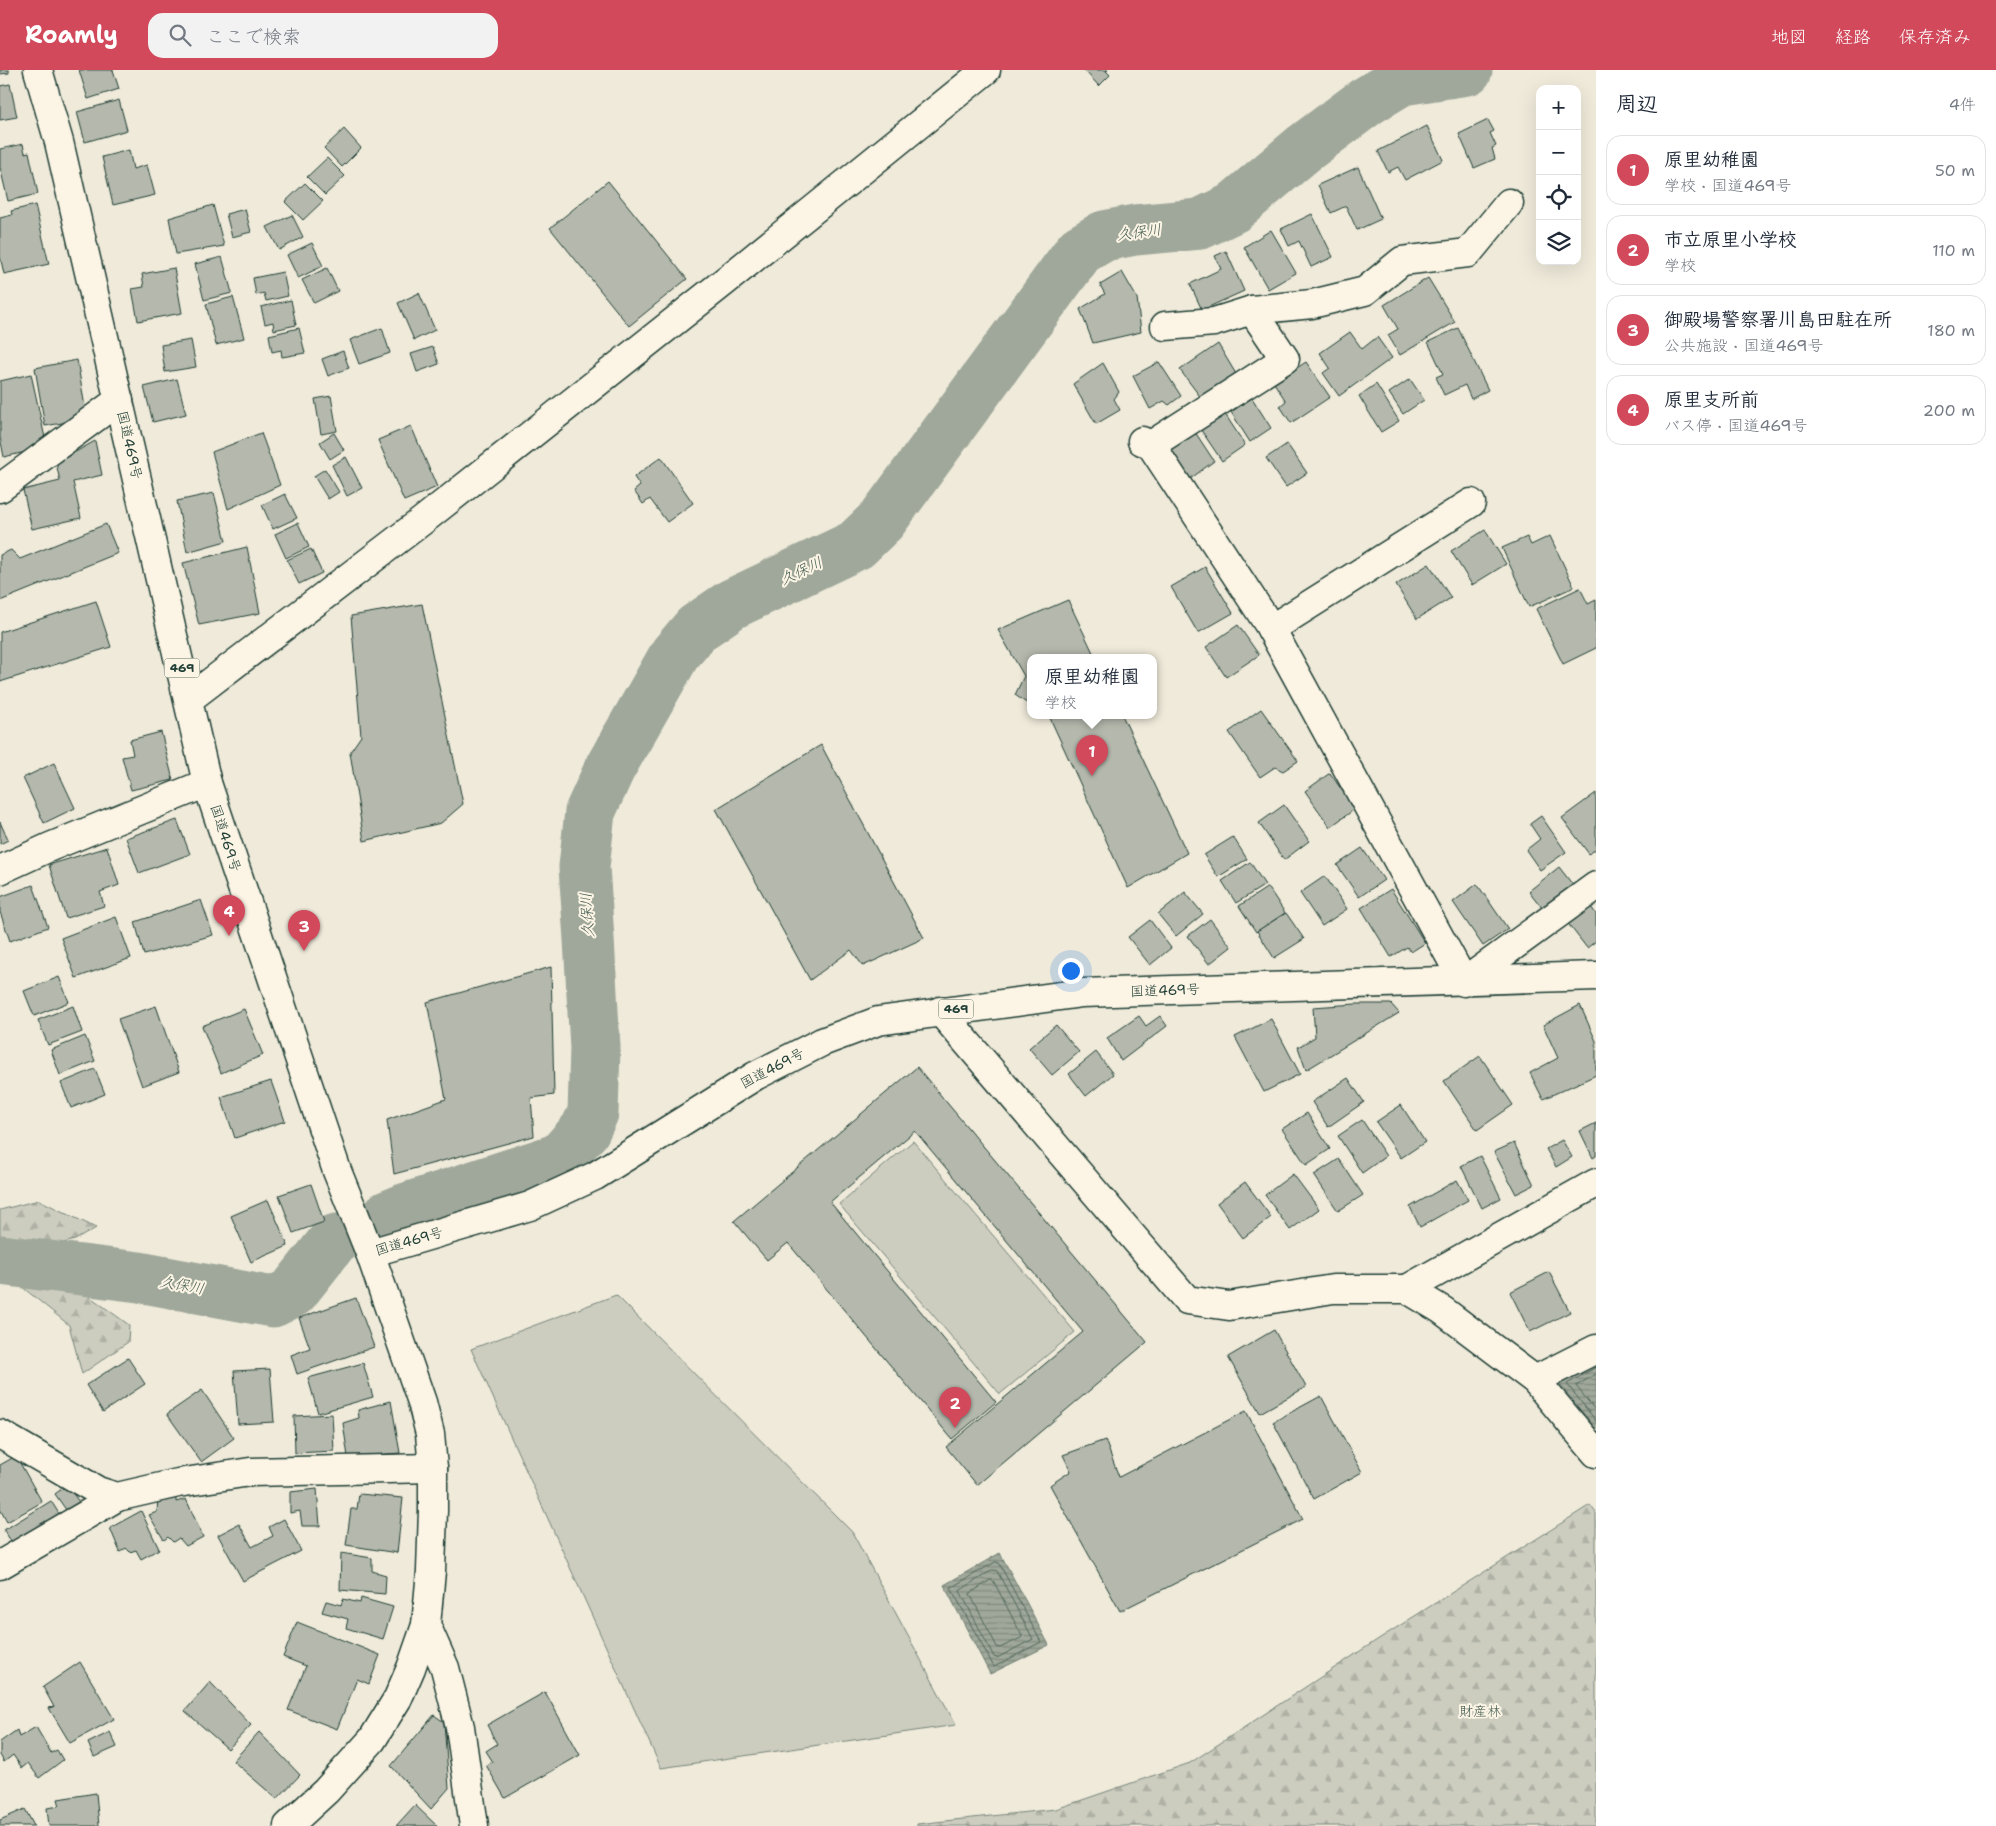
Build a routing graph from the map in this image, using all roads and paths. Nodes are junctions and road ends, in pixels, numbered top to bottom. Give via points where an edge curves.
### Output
1 (38, 70) edge
2 (986, 70) edge
3 (1509, 203) dead end
4 (1252, 310) junction
5 (1165, 326) dead end
6 (119, 400) junction
7 (0, 488) edge
8 (1471, 503) dead end
9 (1270, 629) junction
10 (189, 699) junction
11 (207, 783) junction
12 (0, 870) edge
13 (1596, 886) edge
14 (1596, 976) edge
15 (1464, 982) junction
16 (940, 1011) junction
17 (1596, 1183) edge
18 (370, 1253) junction
19 (1407, 1289) junction
20 (1596, 1349) edge
21 (1535, 1380) junction
22 (0, 1434) edge
23 (1596, 1453) edge
24 (433, 1468) junction
25 (117, 1496) junction
26 (0, 1565) edge
27 (426, 1625) junction
28 (288, 1826) edge
29 (474, 1826) edge

1 - 6 main road, 国道469号 / 469 via 59,142
2 - 10 main road via 422,521
3 - 4 main road via 1468,253 1402,261 1365,291 1312,304
4 - 5 main road via 1214,322
4 - 9 main road via 1285,359 1147,443
6 - 7 main road
6 - 10 main road, 国道469号 / 469
8 - 9 main road
9 - 15 main road
10 - 11 main road, 国道469号 / 469
11 - 12 main road
11 - 18 main road, 国道469号 / 469 via 337,1171
13 - 15 main road
14 - 15 main road, 国道469号 / 469
15 - 16 main road, 国道469号 / 469 via 1082,993
16 - 18 main road, 国道469号 / 469 via 878,1021 822,1042 755,1076 596,1176 530,1206
16 - 19 main road via 1187,1300 1229,1306 1333,1289
17 - 19 main road
18 - 24 main road via 422,1402 430,1434
19 - 21 main road via 1442,1310
20 - 21 main road
21 - 23 main road
22 - 25 main road via 98,1491
24 - 25 main road via 250,1472
24 - 27 main road via 431,1571
25 - 26 main road
27 - 28 main road via 398,1698 372,1740 326,1791
27 - 29 main road via 445,1668 460,1727

